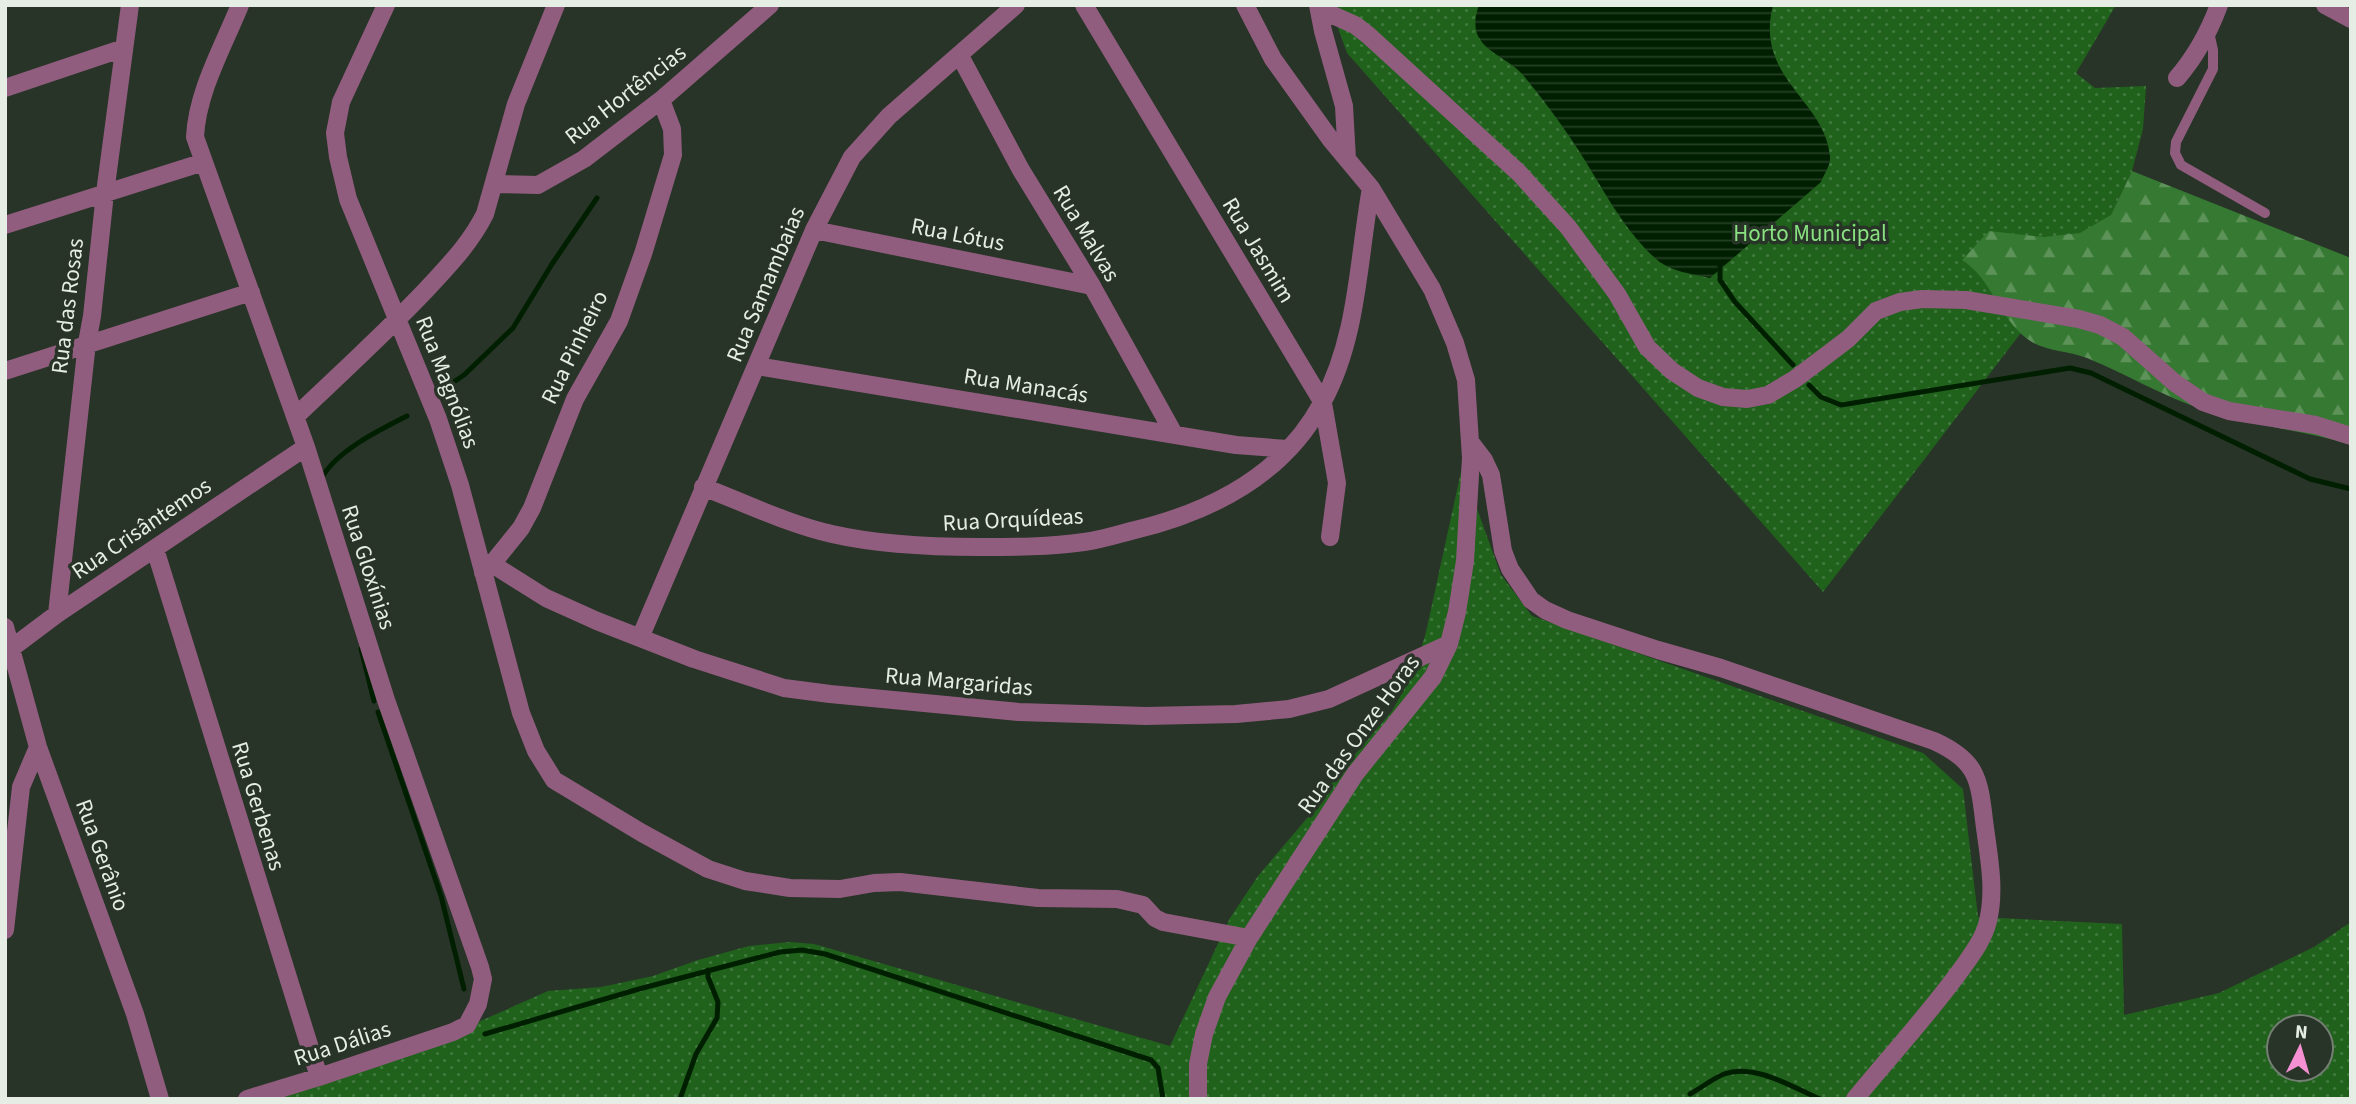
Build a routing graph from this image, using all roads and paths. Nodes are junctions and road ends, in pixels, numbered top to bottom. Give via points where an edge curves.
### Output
1 (130, 5) edge
2 (240, 5) edge
3 (386, 5) edge
4 (556, 5) edge
5 (771, 5) edge
6 (1016, 5) edge
7 (1084, 5) edge
8 (1245, 5) edge
9 (2219, 5) edge
10 (2325, 5) edge
11 (1318, 7) edge
12 (2351, 19) edge
13 (2209, 32) junction
14 (124, 48) junction
15 (960, 56) junction
16 (2177, 78) dead end
17 (5, 88) edge
18 (661, 100) junction
19 (1347, 159) junction
20 (204, 162) junction
21 (494, 184) junction
22 (1371, 188) junction
23 (105, 194) junction
24 (2265, 214) dead end
25 (5, 225) edge
26 (814, 230) junction
27 (1092, 286) junction
28 (251, 292) junction
29 (398, 319) junction
30 (86, 343) junction
31 (757, 366) junction
32 (5, 371) edge
33 (1323, 403) junction
34 (295, 417) junction
35 (1174, 434) junction
36 (2351, 436) edge
37 (1471, 443) junction
38 (306, 447) junction
39 (1287, 449) junction
40 (703, 487) junction
41 (1330, 537) dead end
42 (155, 549) junction
43 (488, 568) junction
44 (57, 614) junction
45 (5, 627) edge
46 (640, 638) junction
47 (1449, 644) junction
48 (9, 651) edge
49 (37, 747) junction
50 (5, 930) edge
51 (1249, 938) junction
52 (453, 1032) joint
53 (319, 1077) junction
54 (160, 1099) edge
55 (247, 1099) edge
56 (1198, 1099) edge
57 (1855, 1099) edge

1 - 14 street, Rua das Rosas
2 - 20 street, Rua Gloxínias via 199,109 195,137
3 - 29 street, Rua Magnólias via 341,102 335,133 348,199
4 - 21 street via 516,104
5 - 18 street, Rua Hortências
6 - 15 street, Rua Samambaias
7 - 33 street, Rua Jasmim
8 - 19 street via 1273,59
9 - 13 street
10 - 12 street
11 - 19 street via 1344,106
11 - 36 street via 1368,35 1518,173 1593,260 1647,347 1698,388 1723,397 1768,395 1848,339 1876,312 1922,299 1966,300 2100,325 2123,337 2203,402
13 - 16 street
13 - 24 lane via 2213,69 2176,142 2175,153 2181,165
14 - 17 street
14 - 23 street, Rua das Rosas
15 - 26 street, Rua Samambaias via 868,136
15 - 27 street, Rua Malvas via 1020,170
18 - 21 street, Rua Hortências via 584,159 538,185
18 - 43 street, Rua Pinheiro via 672,129 673,155 619,321 575,399 532,508
19 - 22 street
20 - 23 street
20 - 28 street, Rua Gloxínias
21 - 29 street via 481,221 461,251
22 - 33 street, Rua Orquídeas via 1346,345
22 - 37 street, Rua das Onze Horas via 1432,289 1455,344 1465,380
23 - 25 street
23 - 30 street, Rua das Rosas
26 - 27 street, Rua Lótus
26 - 31 street, Rua Samambaias
27 - 35 street, Rua Malvas
28 - 30 street
28 - 34 street, Rua Gloxínias
29 - 34 street
29 - 43 street, Rua Magnólias via 439,419
30 - 32 street
30 - 44 street, Rua das Rosas
31 - 35 street, Rua Manacás
31 - 40 street, Rua Samambaias
33 - 39 street, Rua Orquídeas
33 - 41 street, Rua Jasmim via 1337,483
34 - 38 street, Rua Gloxínias
35 - 39 street, Rua Manacás
37 - 47 street, Rua das Onze Horas via 1465,561
37 - 57 street via 1491,475 1510,569 1531,600 1545,610 1934,741 1954,750 1975,773 1992,883 1988,924 1945,992
38 - 42 street, Rua Crisântemos
38 - 52 street, Rua Gloxínias via 386,700 483,979 471,1019
39 - 40 street, Rua Orquídeas via 1239,490 1178,519 1087,542 1031,547 936,547 856,539
40 - 46 street, Rua Samambaias
42 - 44 street, Rua Crisântemos
42 - 53 street, Rua Gerbenas
43 - 46 street, Rua Margaridas
43 - 51 street, Rua Magnólias via 521,713 554,780 708,869 744,881 790,888 840,889 900,882 1038,898 1117,900 1143,905 1163,922
44 - 48 street, Rua Crisântemos
45 - 48 street, Rua Gerânio
46 - 47 street, Rua Margaridas via 783,688 1018,712 1146,716 1289,709 1329,699
47 - 51 street, Rua das Onze Horas via 1433,677 1355,774
48 - 49 street, Rua Gerânio
49 - 50 street via 21,787
49 - 54 street, Rua Gerânio via 135,1014
51 - 56 street, Rua das Onze Horas via 1203,1034
52 - 53 street, Rua Dálias
53 - 55 street, Rua Dálias

